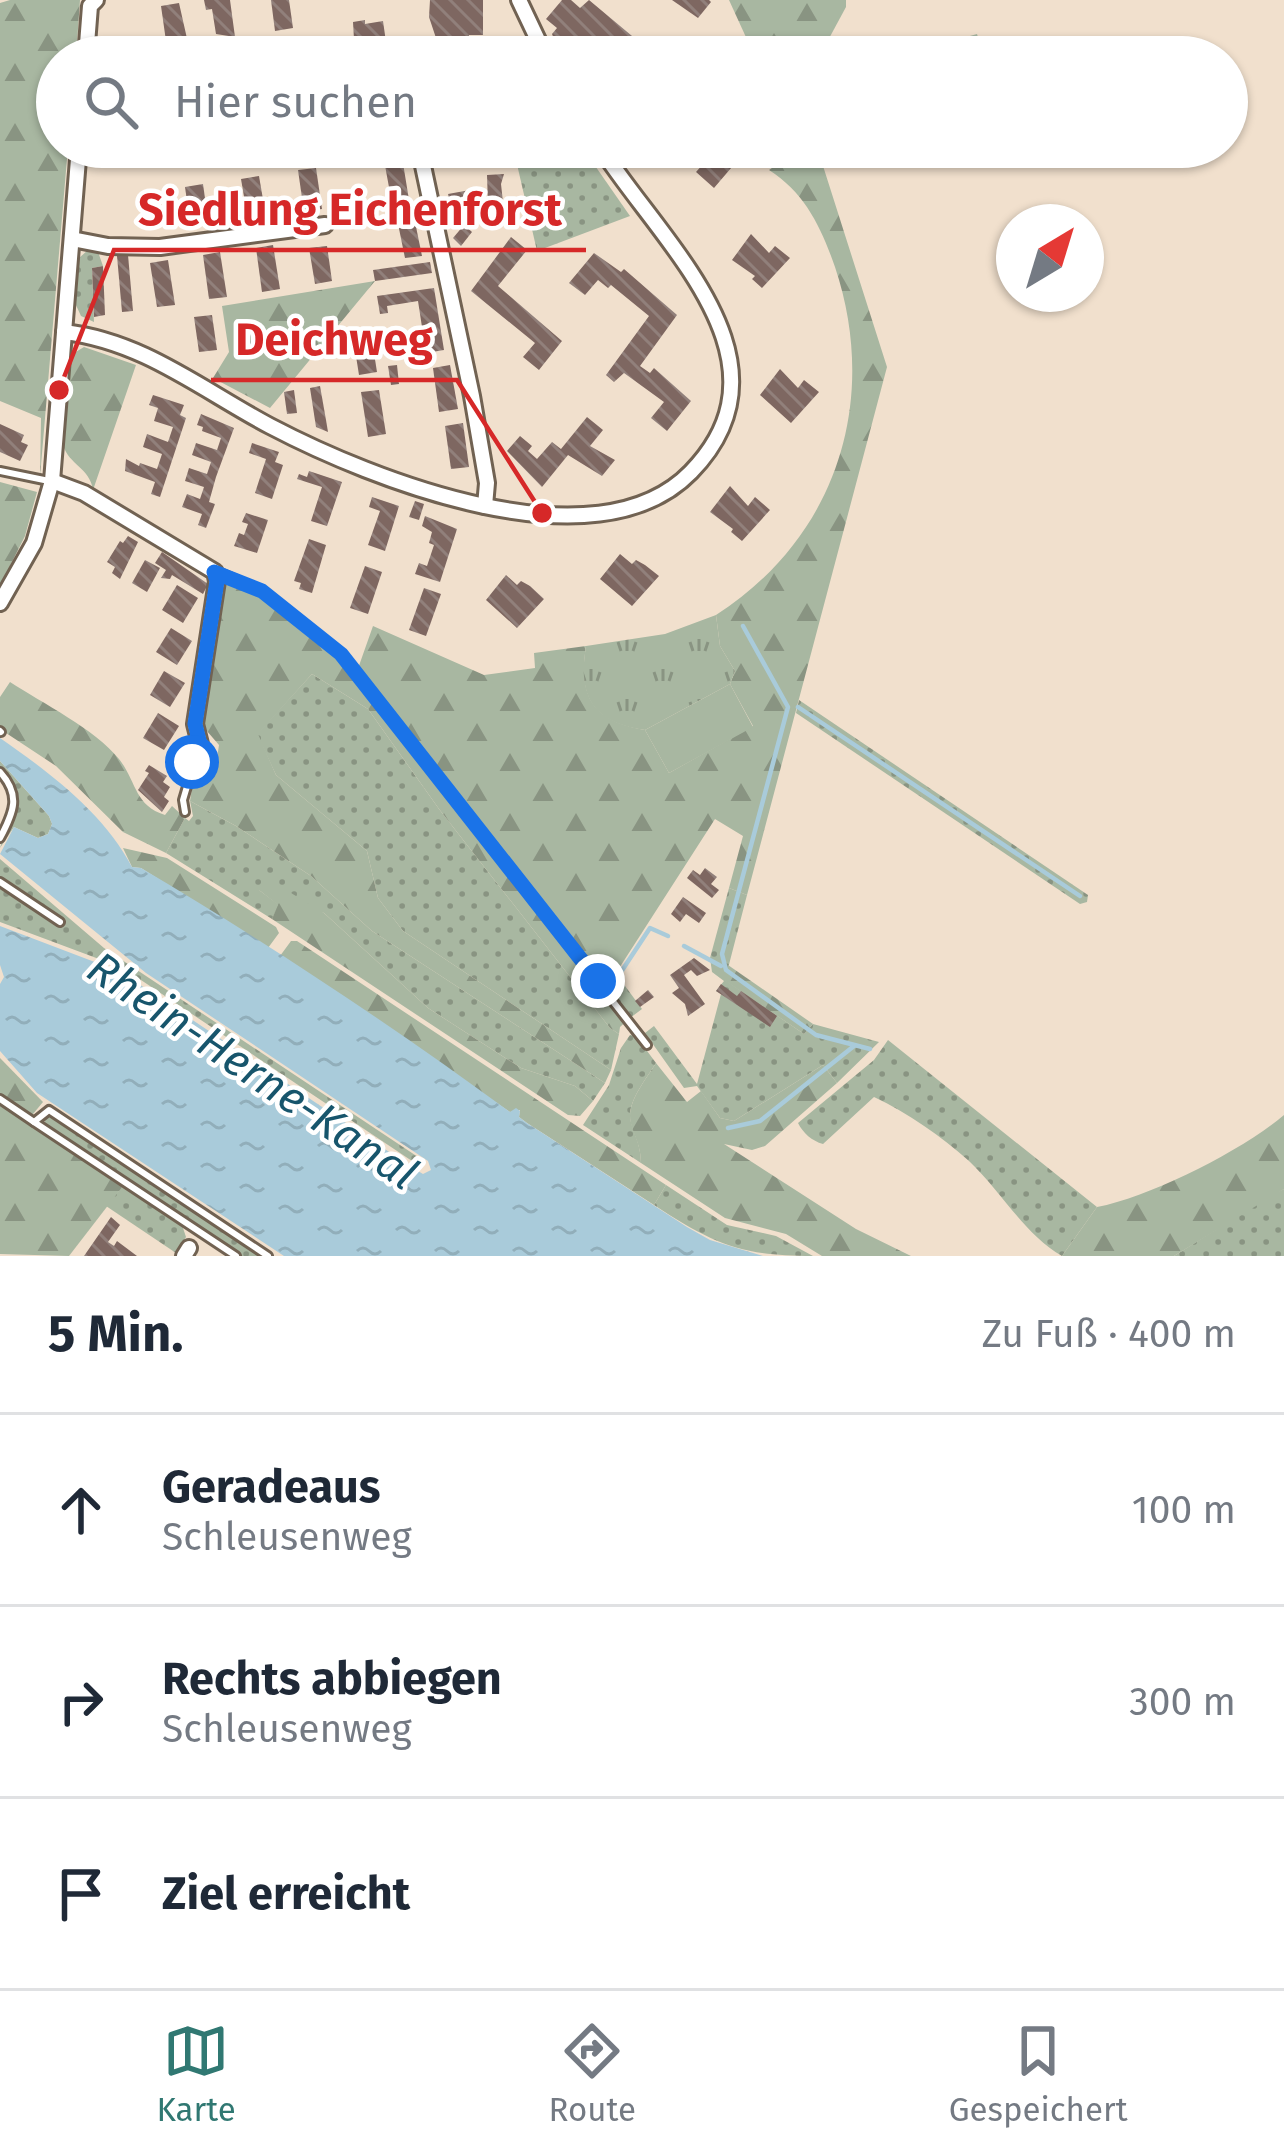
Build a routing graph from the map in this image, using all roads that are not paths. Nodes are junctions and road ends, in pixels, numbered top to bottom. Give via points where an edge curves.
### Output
1 (96, 0) edge
2 (520, 0) edge
3 (88, 36) edge
4 (535, 36) edge
5 (77, 168) edge
6 (423, 168) edge
7 (615, 168) edge
8 (325, 225) dead end
9 (72, 239) junction
10 (64, 332) junction
11 (0, 471) edge
12 (52, 481) junction
13 (485, 506) junction
14 (214, 572) junction
15 (0, 602) edge
16 (200, 744) joint
17 (0, 772) edge
18 (184, 812) dead end
19 (0, 838) edge
20 (0, 882) edge
21 (60, 922) dead end
22 (647, 1045) dead end
23 (0, 1099) edge
24 (34, 1122) junction
25 (199, 1232) junction
26 (186, 1252) edge
27 (236, 1256) edge
28 (268, 1256) edge

1 - 3 street
2 - 4 street
5 - 9 street
6 - 13 street via 472,396
7 - 13 street via 716,312 731,362 726,414 703,458 651,501 580,514
8 - 9 street via 160,248
9 - 10 street
10 - 12 street
10 - 13 street via 138,350 301,441
11 - 12 lane
12 - 14 street
12 - 15 street via 34,543
14 - 16 street via 195,724
14 - 22 lane via 262,591 341,654
16 - 18 lane
17 - 19 lane via 15,796
20 - 21 lane
23 - 24 lane
24 - 25 lane
24 - 28 lane via 49,1110
25 - 26 lane
25 - 27 lane

